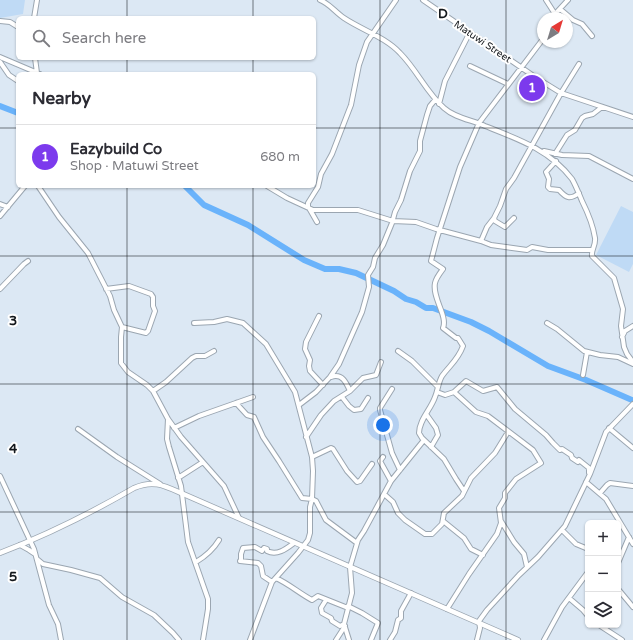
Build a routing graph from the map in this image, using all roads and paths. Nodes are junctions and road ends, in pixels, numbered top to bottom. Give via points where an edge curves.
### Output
1 (37, 0) edge
2 (320, 0) edge
3 (396, 0) edge
4 (423, 0) edge
5 (546, 0) edge
6 (568, 0) edge
7 (560, 8) junction
8 (553, 12) edge
9 (558, 12) edge
10 (34, 16) edge
11 (0, 21) edge
12 (16, 26) edge
13 (470, 32) junction
14 (372, 34) junction
15 (592, 36) dead end
16 (537, 47) edge
17 (0, 57) edge
18 (35, 60) edge
19 (0, 62) edge
20 (579, 64) dead end
21 (470, 66) dead end
22 (521, 68) junction
23 (35, 72) edge
24 (38, 72) edge
25 (16, 79) edge
26 (508, 84) junction
27 (561, 93) junction
28 (436, 100) junction
29 (439, 104) junction
30 (602, 107) junction
31 (633, 117) edge
32 (479, 123) junction
33 (532, 146) junction
34 (540, 151) junction
35 (555, 154) junction
36 (556, 161) junction
37 (633, 178) edge
38 (24, 188) edge
39 (39, 188) edge
40 (270, 188) edge
41 (578, 193) junction
42 (0, 204) edge
43 (8, 207) junction
44 (308, 208) junction
45 (0, 216) edge
46 (494, 218) junction
47 (514, 218) dead end
48 (393, 221) junction
49 (317, 222) dead end
50 (440, 230) junction
51 (481, 241) junction
52 (592, 250) junction
53 (28, 261) dead end
54 (0, 289) edge
55 (106, 289) junction
56 (319, 316) dead end
57 (194, 323) dead end
58 (547, 323) dead end
59 (633, 326) edge
60 (122, 327) junction
61 (622, 337) junction
62 (214, 351) dead end
63 (398, 351) dead end
64 (587, 352) junction
65 (381, 362) dead end
66 (633, 363) edge
67 (583, 375) dead end
68 (330, 378) junction
69 (323, 385) junction
70 (392, 389) dead end
71 (437, 389) junction
72 (153, 391) junction
73 (350, 391) junction
74 (454, 392) junction
75 (342, 396) junction
76 (253, 397) dead end
77 (368, 398) dead end
78 (236, 403) junction
79 (633, 404) edge
80 (299, 405) junction
81 (426, 414) junction
82 (168, 419) junction
83 (174, 428) junction
84 (609, 428) junction
85 (78, 429) dead end
86 (508, 432) junction
87 (306, 437) junction
88 (424, 440) junction
89 (431, 447) junction
90 (633, 448) edge
91 (312, 457) junction
92 (383, 457) dead end
93 (203, 462) junction
94 (372, 464) dead end
95 (400, 470) junction
96 (590, 474) junction
97 (0, 476) edge
98 (178, 478) junction
99 (391, 481) junction
100 (586, 482) junction
101 (160, 484) junction
102 (633, 486) edge
103 (464, 491) junction
104 (181, 493) junction
105 (600, 493) junction
106 (384, 494) junction
107 (312, 499) junction
108 (239, 518) junction
109 (443, 521) junction
110 (501, 521) junction
111 (562, 530) junction
112 (629, 537) junction
113 (219, 540) dead end
114 (30, 542) junction
115 (294, 543) junction
116 (357, 543) junction
117 (633, 544) edge
118 (20, 545) junction
119 (303, 547) junction
120 (585, 548) edge
121 (471, 549) junction
122 (0, 553) edge
123 (483, 555) junction
124 (621, 556) edge
125 (36, 557) junction
126 (196, 562) junction
127 (478, 562) junction
128 (350, 567) junction
129 (528, 567) junction
130 (585, 576) edge
131 (276, 578) junction
132 (272, 582) junction
133 (620, 592) edge
134 (411, 593) junction
135 (569, 598) junction
136 (326, 600) junction
137 (348, 607) junction
138 (633, 607) edge
139 (447, 609) junction
140 (585, 612) edge
141 (479, 624) junction
142 (344, 625) junction
143 (604, 628) edge
144 (61, 640) edge
145 (179, 640) edge
146 (203, 640) edge
147 (250, 640) edge
148 (336, 640) edge
149 (350, 640) edge
150 (371, 640) edge
151 (390, 640) edge
152 (477, 640) edge
153 (518, 640) edge
154 (544, 640) edge
155 (622, 640) edge

1 - 10 street
2 - 14 street
3 - 14 street
4 - 13 street, Matuwi Street
5 - 8 street
6 - 7 street
7 - 9 street
7 - 15 street via 573,20 582,24
11 - 12 street
13 - 22 street, Matuwi Street
13 - 29 street via 445,81
14 - 28 street via 400,53
14 - 44 street via 359,66 351,105
16 - 22 street
17 - 23 street
18 - 24 street
19 - 25 street
20 - 27 street
21 - 26 street
22 - 26 street
22 - 27 street, Matuwi Street
26 - 32 street
27 - 30 street, Matuwi Street
27 - 33 street
28 - 29 street
28 - 48 street via 428,110 420,141 421,149 410,171
29 - 32 street via 449,112
30 - 31 street, Matuwi Street
30 - 35 street via 582,118
32 - 33 street
32 - 50 street via 460,167
33 - 34 street
33 - 46 street via 506,189
34 - 35 street
34 - 36 street
35 - 37 street via 589,156
36 - 41 street via 571,178
36 - 41 street via 546,172 549,188 559,190 568,198
38 - 43 street
39 - 55 street via 88,253
40 - 44 street
41 - 52 street via 591,220 596,239
42 - 43 street
43 - 45 street
44 - 48 street via 318,211 358,210
44 - 49 street
46 - 47 street via 505,227
46 - 51 street
48 - 50 street via 416,222
48 - 68 street via 368,275 369,287 362,312
50 - 51 street
50 - 71 street via 431,261 443,269 435,283 436,298 445,323 443,328 458,338 463,346 456,361 442,376
51 - 52 street via 491,245 527,250 532,247 548,250
52 - 61 street via 593,257 614,278 623,311
53 - 54 street
55 - 60 street
55 - 60 street via 129,286 153,297 155,311 146,334
56 - 69 street via 305,349 310,360 310,371
57 - 80 street via 228,319 245,324 266,344 294,390
58 - 64 street
59 - 61 street via 625,331
60 - 72 street via 121,363 128,372
61 - 66 street via 624,347
62 - 72 street via 205,356 192,358
63 - 71 street via 409,358
64 - 66 street via 618,357
64 - 67 street
65 - 73 street via 376,375 363,378
68 - 69 street
68 - 73 street via 337,376 343,379
69 - 80 street
70 - 95 street via 380,410 392,453
71 - 74 street via 445,395
71 - 81 street
72 - 82 street
73 - 75 street
74 - 86 street via 476,412 488,416
74 - 96 street via 466,381 483,391 497,388 515,409 546,435 556,447 589,468
75 - 77 street via 354,410 361,409
75 - 87 street via 326,410
76 - 78 street
78 - 83 street
78 - 107 street via 247,415 254,417 262,437 300,496
79 - 84 street
80 - 87 street
81 - 88 street via 419,431
81 - 89 street via 438,435
82 - 83 street
82 - 98 street via 167,439
83 - 93 street
84 - 90 street
84 - 96 street
85 - 101 street
86 - 103 street via 495,453 471,478
86 - 110 street via 533,450 541,463 516,479 505,493 506,498 499,511
87 - 91 street
88 - 89 street
88 - 95 street
89 - 103 street via 444,459
91 - 94 street via 333,449 357,482
91 - 107 street
92 - 99 street via 380,461
93 - 98 street
93 - 108 street via 224,486
95 - 99 street
96 - 100 street
97 - 114 street
98 - 104 street
99 - 106 street
100 - 105 street
100 - 111 street
101 - 104 street
101 - 114 street via 149,483 134,488
102 - 105 street via 610,483
103 - 109 street via 458,501 444,513
104 - 108 street
104 - 126 street via 187,536
105 - 112 street via 611,506
106 - 109 street via 405,520 425,534 435,532
106 - 116 street
107 - 116 street via 326,520
107 - 119 street via 310,533
108 - 115 street
109 - 121 street via 464,538
110 - 123 street via 494,539
110 - 129 street via 523,552
111 - 120 street via 576,544
111 - 129 street
112 - 117 street
112 - 124 street
113 - 126 street via 209,553
114 - 118 street
114 - 125 street
115 - 119 street
115 - 132 street via 277,553 269,552 267,548 262,551 254,547 242,548 240,561 258,563 263,576
116 - 128 street
118 - 122 street
118 - 125 street
119 - 128 street
119 - 131 street
121 - 123 street
121 - 127 street
123 - 127 street
125 - 144 street
125 - 145 street via 42,564 100,578 122,597 154,615
126 - 146 street via 208,599
127 - 139 street
128 - 134 street
128 - 137 street via 352,593
129 - 141 street via 487,610
130 - 135 street
131 - 132 street
131 - 136 street via 312,600 318,596
132 - 147 street
133 - 138 street
134 - 139 street
134 - 151 street via 401,610 401,618
135 - 140 street
135 - 154 street
136 - 137 street
136 - 142 street via 322,613 340,626
137 - 142 street
137 - 150 street via 378,623
139 - 141 street
141 - 152 street
141 - 153 street
142 - 148 street
142 - 149 street
143 - 155 street

